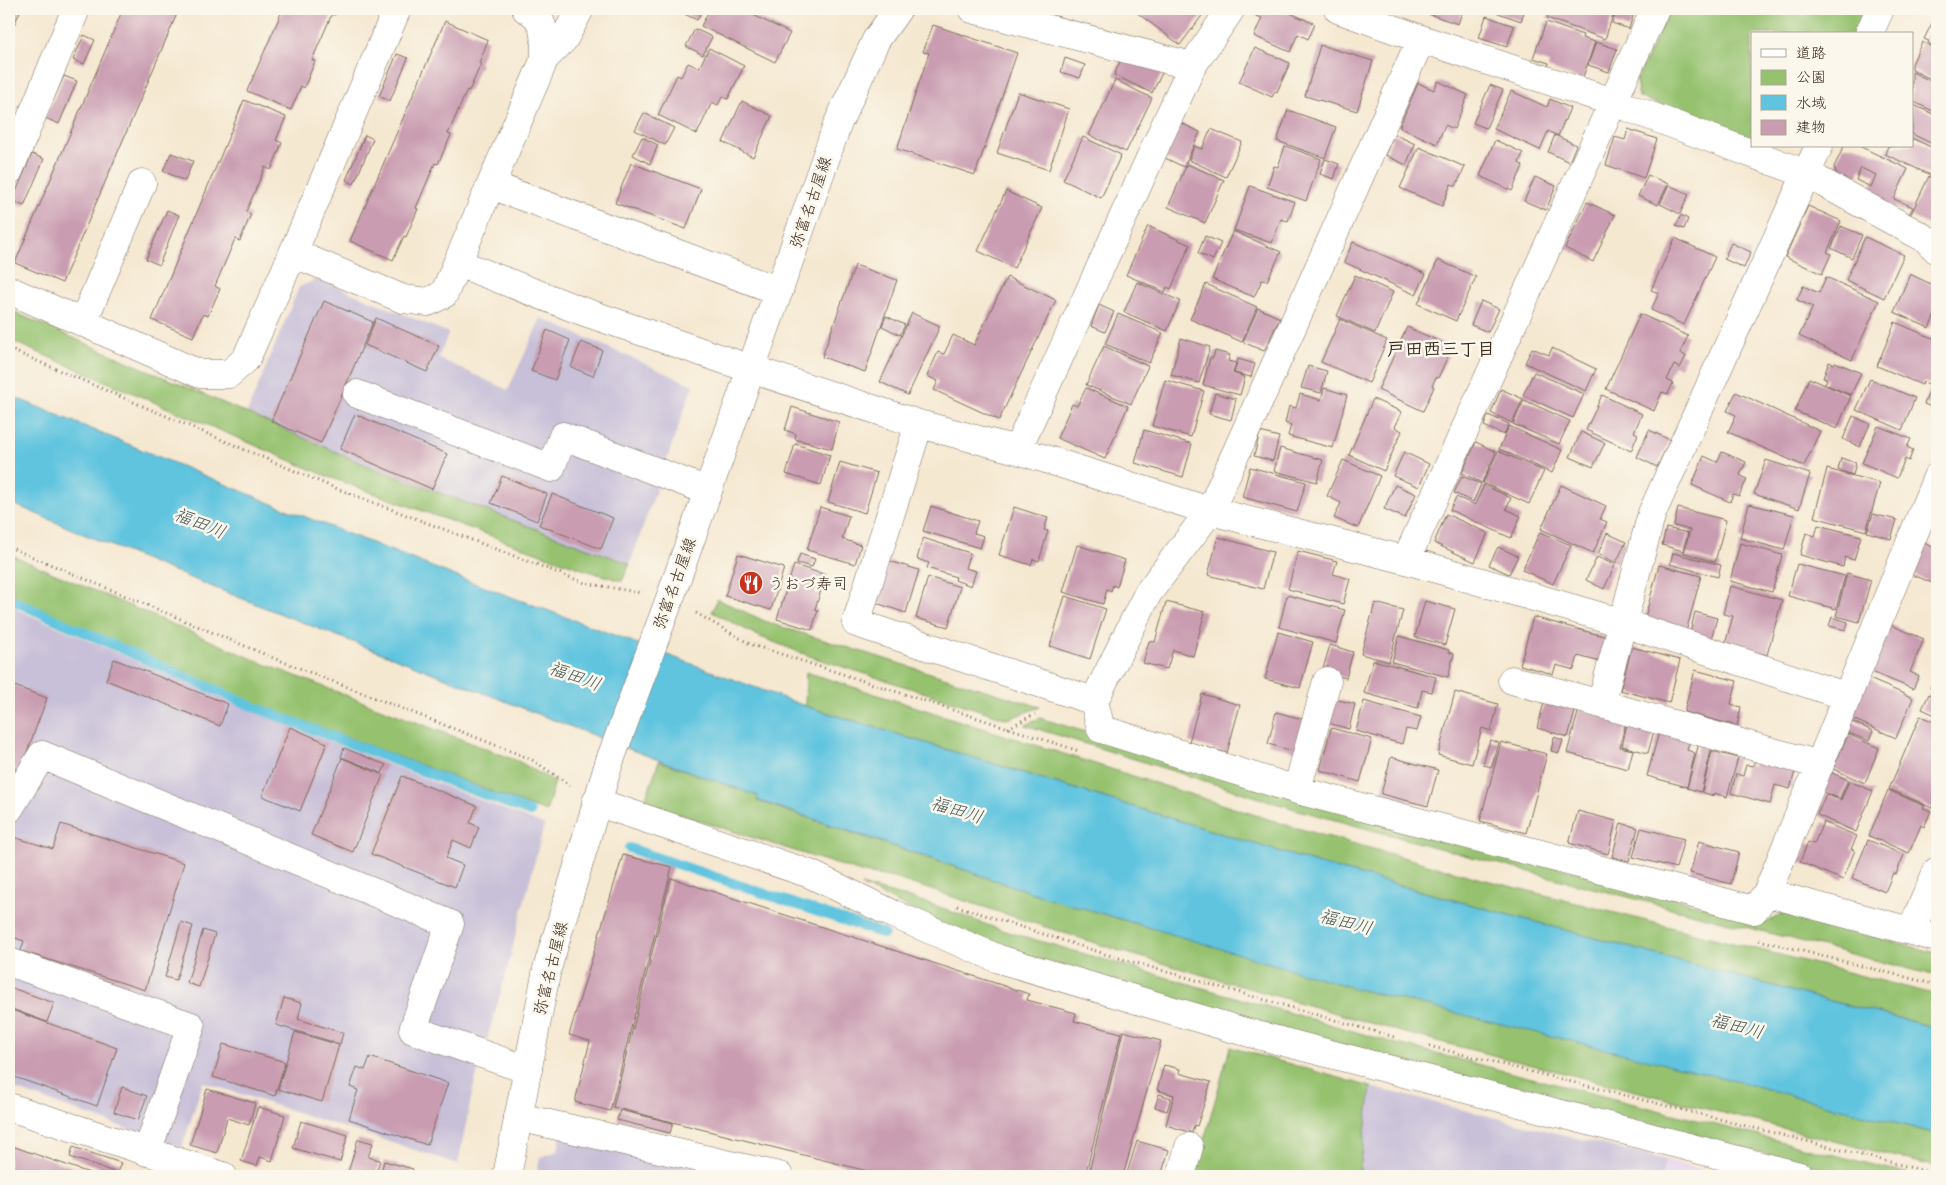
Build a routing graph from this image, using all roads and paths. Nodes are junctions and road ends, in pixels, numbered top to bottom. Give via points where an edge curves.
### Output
1 (76, 9) edge
2 (397, 9) edge
3 (526, 9) edge
4 (580, 9) edge
5 (898, 9) edge
6 (972, 9) edge
7 (1231, 9) edge
8 (1338, 9) edge
9 (1655, 9) edge
10 (1880, 9) edge
11 (1870, 32) edge
12 (1421, 39) junction
13 (545, 58) junction
14 (1192, 66) junction
15 (1613, 102) junction
16 (1818, 148) edge
17 (9, 171) edge
18 (1807, 174) junction
19 (142, 183) dead end
20 (491, 184) junction
21 (1937, 250) edge
22 (293, 253) junction
23 (458, 263) junction
24 (9, 290) edge
25 (779, 291) junction
26 (83, 322) junction
27 (9, 349) edge
28 (751, 369) junction
29 (357, 394) dead end
30 (919, 424) junction
31 (1017, 450) junction
32 (1937, 477) edge
33 (708, 491) junction
34 (1210, 511) junction
35 (9, 547) edge
36 (1406, 560) junction
37 (666, 608) junction
38 (1622, 623) junction
39 (1512, 680) dead end
40 (1327, 681) dead end
41 (1848, 697) junction
42 (1094, 701) junction
43 (1601, 704) junction
44 (1044, 716) dead end
45 (1008, 728) junction
46 (1085, 752) dead end
47 (1820, 765) junction
48 (1297, 790) junction
49 (596, 802) junction
50 (9, 809) edge
51 (1937, 871) edge
52 (1767, 893) junction
53 (948, 903) dead end
54 (1911, 931) junction
55 (1937, 938) edge
56 (1758, 940) dead end
57 (9, 962) edge
58 (1937, 985) edge
59 (1402, 1039) dead end
60 (1421, 1044) dead end
61 (528, 1070) junction
62 (9, 1107) edge
63 (518, 1117) junction
64 (1189, 1147) dead end
65 (147, 1152) junction
66 (1937, 1174) edge
67 (223, 1176) edge
68 (507, 1176) edge
69 (779, 1176) edge
70 (1181, 1176) edge
71 (1800, 1176) edge

1 - 17 street
2 - 22 street
3 - 13 street via 536,13 545,31
4 - 13 street via 564,39
5 - 25 street, 弥富名古屋線 via 876,40 838,123
6 - 14 street
7 - 14 street
8 - 12 street
9 - 15 street
10 - 11 street
12 - 15 street
12 - 34 street
13 - 20 street
14 - 31 street
15 - 18 street
15 - 36 street
16 - 18 street
18 - 21 street via 1926,239
18 - 38 street via 1652,513
19 - 26 street
20 - 23 street
20 - 25 street
22 - 23 street via 403,299 428,302 444,294
22 - 26 street via 246,360 229,374 200,374
23 - 28 street via 579,310
24 - 26 street
25 - 28 street, 弥富名古屋線
27 - 37 path via 330,486 585,583
28 - 30 street
28 - 33 street, 弥富名古屋線
29 - 33 street via 551,468 563,436
30 - 31 street
30 - 42 street via 856,623
31 - 34 street
32 - 41 street
33 - 37 street, 弥富名古屋線
34 - 36 street
34 - 42 street via 1148,593
35 - 49 path via 271,657 531,759
36 - 38 street
37 - 45 path via 750,644
37 - 49 street, 弥富名古屋線
38 - 41 street
38 - 43 street
39 - 43 street
40 - 48 street
41 - 47 street
42 - 48 street via 1102,729
43 - 47 street
44 - 45 path via 1036,714
45 - 46 path
47 - 52 street
48 - 52 street via 1754,910
49 - 61 street, 弥富名古屋線 via 547,969
49 - 71 street via 810,874 999,959 1238,1030
50 - 61 street via 42,755 450,924 413,1030
51 - 54 street
52 - 54 street
53 - 59 path via 1105,954
54 - 55 street
56 - 58 path
57 - 65 street via 191,1026
60 - 66 path
61 - 63 street, 弥富名古屋線
62 - 65 street
63 - 68 street, 弥富名古屋線
63 - 69 street
64 - 70 street
65 - 67 street

